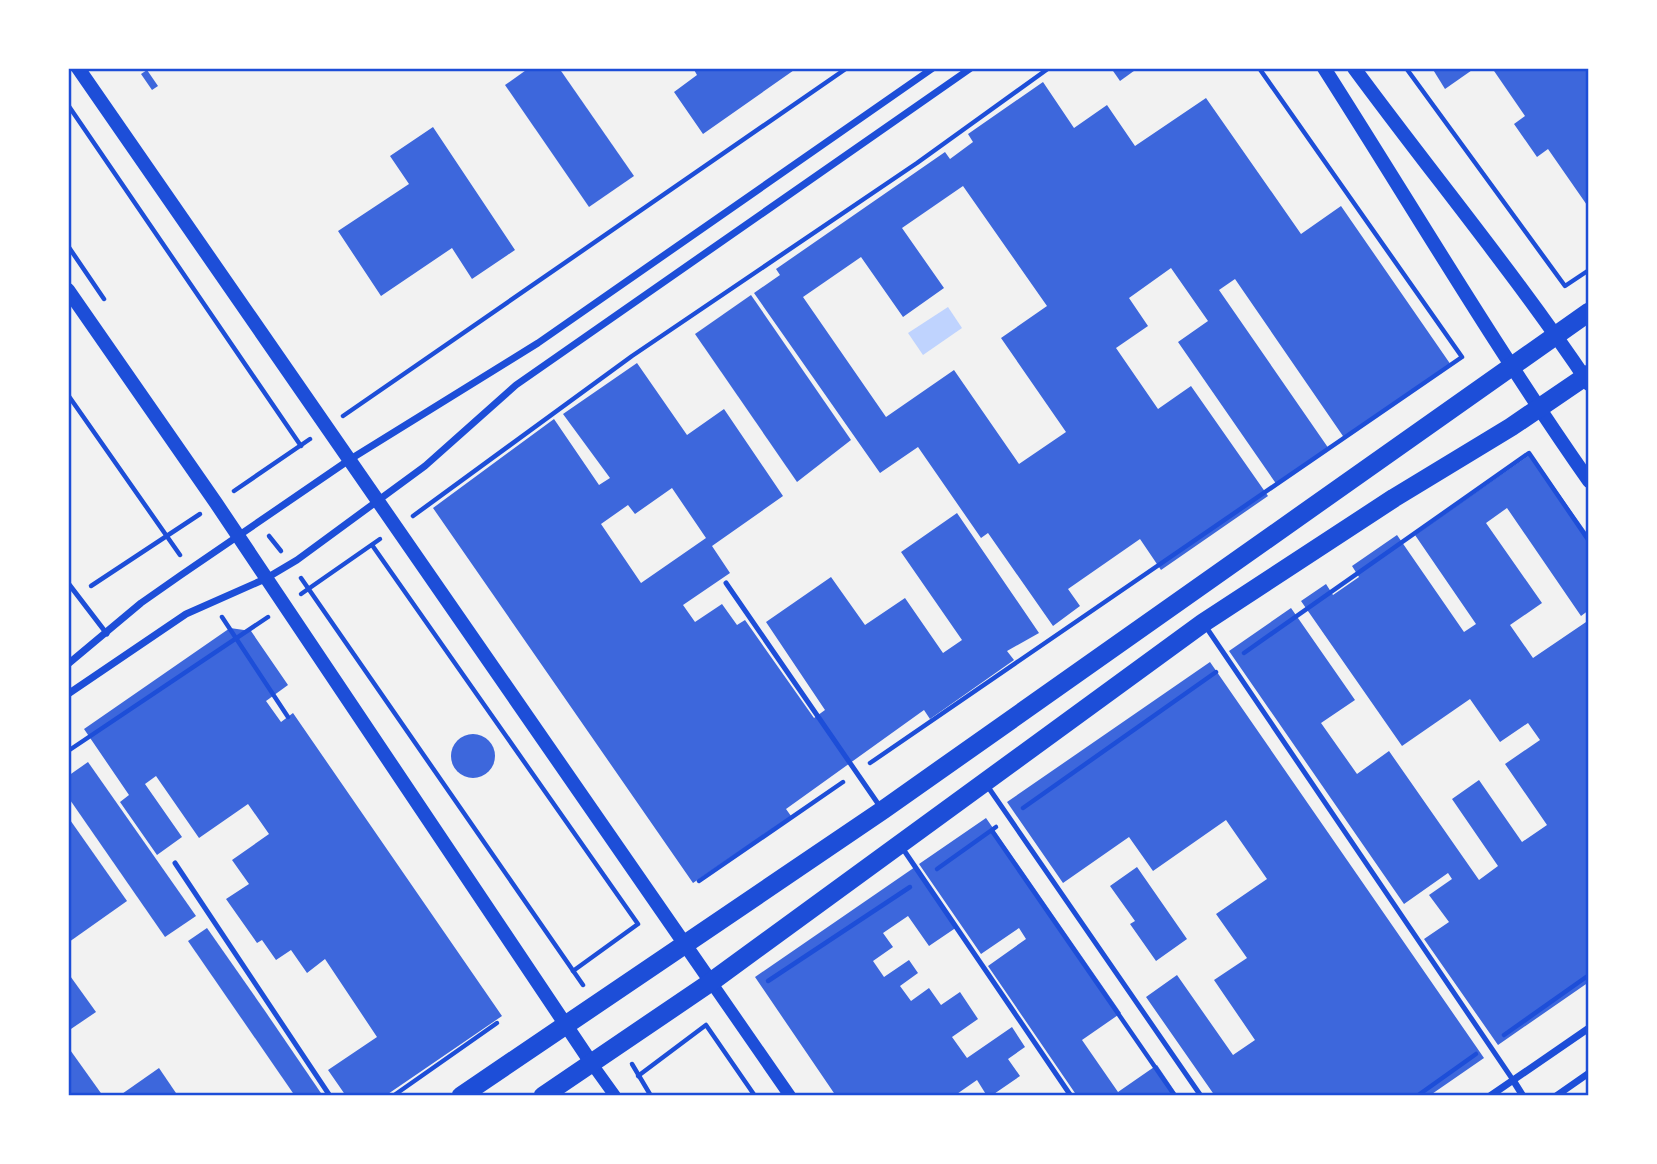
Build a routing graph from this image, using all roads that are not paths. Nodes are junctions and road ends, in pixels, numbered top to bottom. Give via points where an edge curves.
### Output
1 (78, 68) edge
2 (933, 68) edge
3 (971, 68) edge
4 (1324, 68) edge
5 (1354, 68) edge
6 (68, 290) edge
7 (1589, 312) edge
8 (1555, 334) junction
9 (1510, 365) junction
10 (1587, 378) edge
11 (1538, 407) junction
12 (349, 460) junction
13 (1589, 481) edge
14 (378, 502) junction
15 (238, 538) junction
16 (265, 579) junction
17 (68, 583) edge
18 (726, 583) dead end
19 (1203, 623) junction
20 (107, 634) junction
21 (68, 664) edge
22 (68, 694) edge
23 (983, 781) junction
24 (883, 810) junction
25 (899, 843) junction
26 (175, 863) dead end
27 (684, 944) junction
28 (711, 982) junction
29 (566, 1026) junction
30 (1589, 1028) edge
31 (592, 1064) junction
32 (1589, 1073) edge
33 (1513, 1080) junction
34 (330, 1096) edge
35 (461, 1096) edge
36 (543, 1096) edge
37 (615, 1096) edge
38 (790, 1096) edge
39 (1071, 1096) edge
40 (1201, 1096) edge
41 (1490, 1096) edge
42 (1523, 1096) edge
43 (1556, 1096) edge

1 - 12 main road
2 - 12 street via 538,343
3 - 14 street via 534,372
4 - 9 main road
5 - 8 main road
6 - 15 main road
7 - 8 highway
8 - 9 highway
8 - 10 main road
9 - 11 main road
9 - 24 highway
10 - 11 highway
11 - 13 main road
11 - 19 highway
12 - 14 main road
12 - 15 street
14 - 16 street
14 - 27 main road
15 - 16 main road
15 - 20 street via 141,603
16 - 22 street via 211,601 162,629
16 - 29 main road
17 - 20 lane
18 - 24 lane
19 - 23 highway
19 - 33 lane
20 - 21 street
23 - 25 highway
23 - 40 lane
24 - 27 highway
25 - 28 highway
25 - 39 lane
26 - 34 lane
27 - 28 main road
27 - 29 highway
28 - 31 highway
28 - 38 street
29 - 31 main road
29 - 35 highway
30 - 33 street
31 - 36 highway
31 - 37 street
32 - 43 street
33 - 41 street
33 - 42 street

